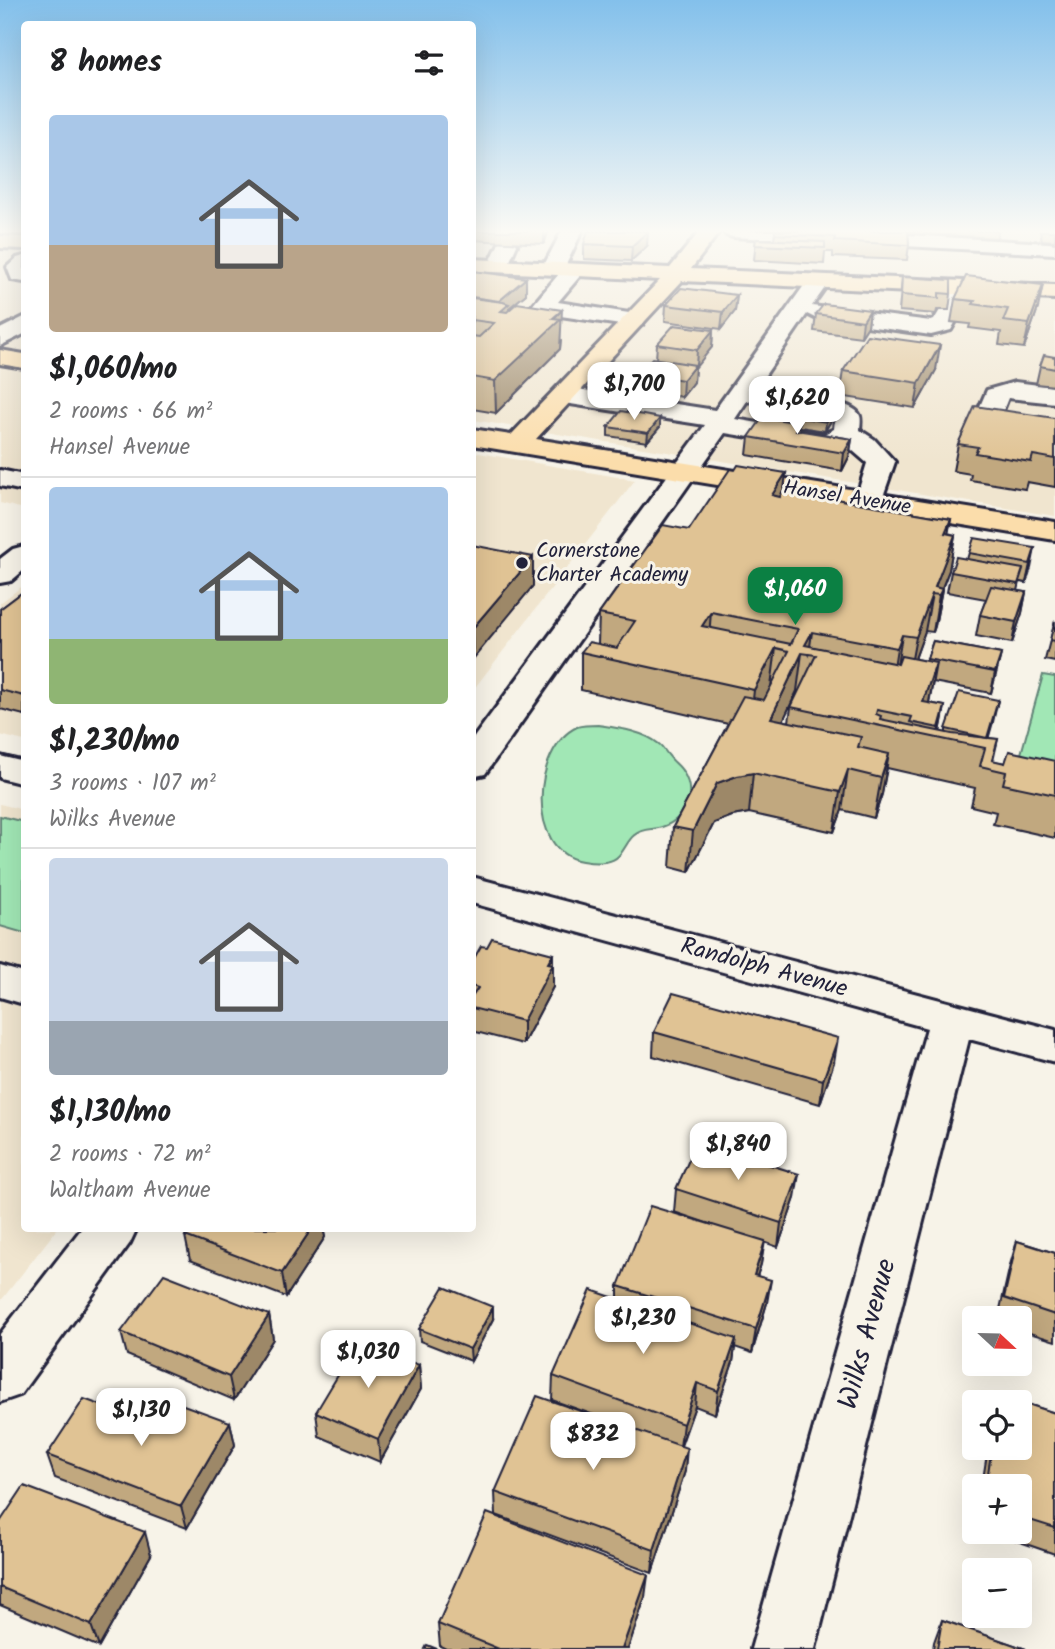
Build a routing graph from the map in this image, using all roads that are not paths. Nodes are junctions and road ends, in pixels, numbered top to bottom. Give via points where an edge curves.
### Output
1 (541, 308) edge
2 (645, 308) edge
3 (889, 308) edge
4 (953, 308) edge
5 (799, 309) joint
6 (20, 313) edge
7 (882, 321) junction
8 (627, 327) junction
9 (0, 339) edge
10 (0, 357) edge
11 (21, 360) edge
12 (740, 392) junction
13 (564, 395) junction
14 (1055, 396) edge
15 (719, 421) junction
16 (847, 433) junction
17 (1055, 435) edge
18 (476, 439) edge
19 (516, 445) junction
20 (681, 472) junction
21 (0, 478) edge
22 (21, 482) edge
23 (869, 502) junction
24 (1055, 531) edge
25 (21, 557) edge
26 (0, 574) edge
27 (476, 761) edge
28 (0, 767) edge
29 (21, 772) edge
30 (476, 891) edge
31 (0, 981) edge
32 (21, 988) edge
33 (952, 1019) junction
34 (1055, 1046) edge
35 (109, 1232) edge
36 (0, 1377) edge
37 (783, 1649) edge

1 - 8 street via 527,320
2 - 8 main road
3 - 7 street
4 - 7 street via 943,325 931,328
5 - 7 street
5 - 12 street
6 - 9 street
8 - 13 main road
10 - 11 main road
12 - 15 street
12 - 16 street via 834,408 848,416
13 - 15 street
13 - 19 main road
14 - 17 street via 1002,390 986,422
15 - 16 street via 827,442
15 - 20 street
16 - 23 street via 881,462
18 - 19 main road, Hansel Avenue
19 - 20 main road, Hansel Avenue
20 - 23 main road, Hansel Avenue
20 - 27 street via 648,526
21 - 22 street
23 - 24 main road, Hansel Avenue
25 - 26 street
28 - 29 street
30 - 33 street, Randolph Avenue
31 - 32 street
33 - 34 street, Randolph Avenue
33 - 37 street, Wilks Avenue
35 - 36 street

